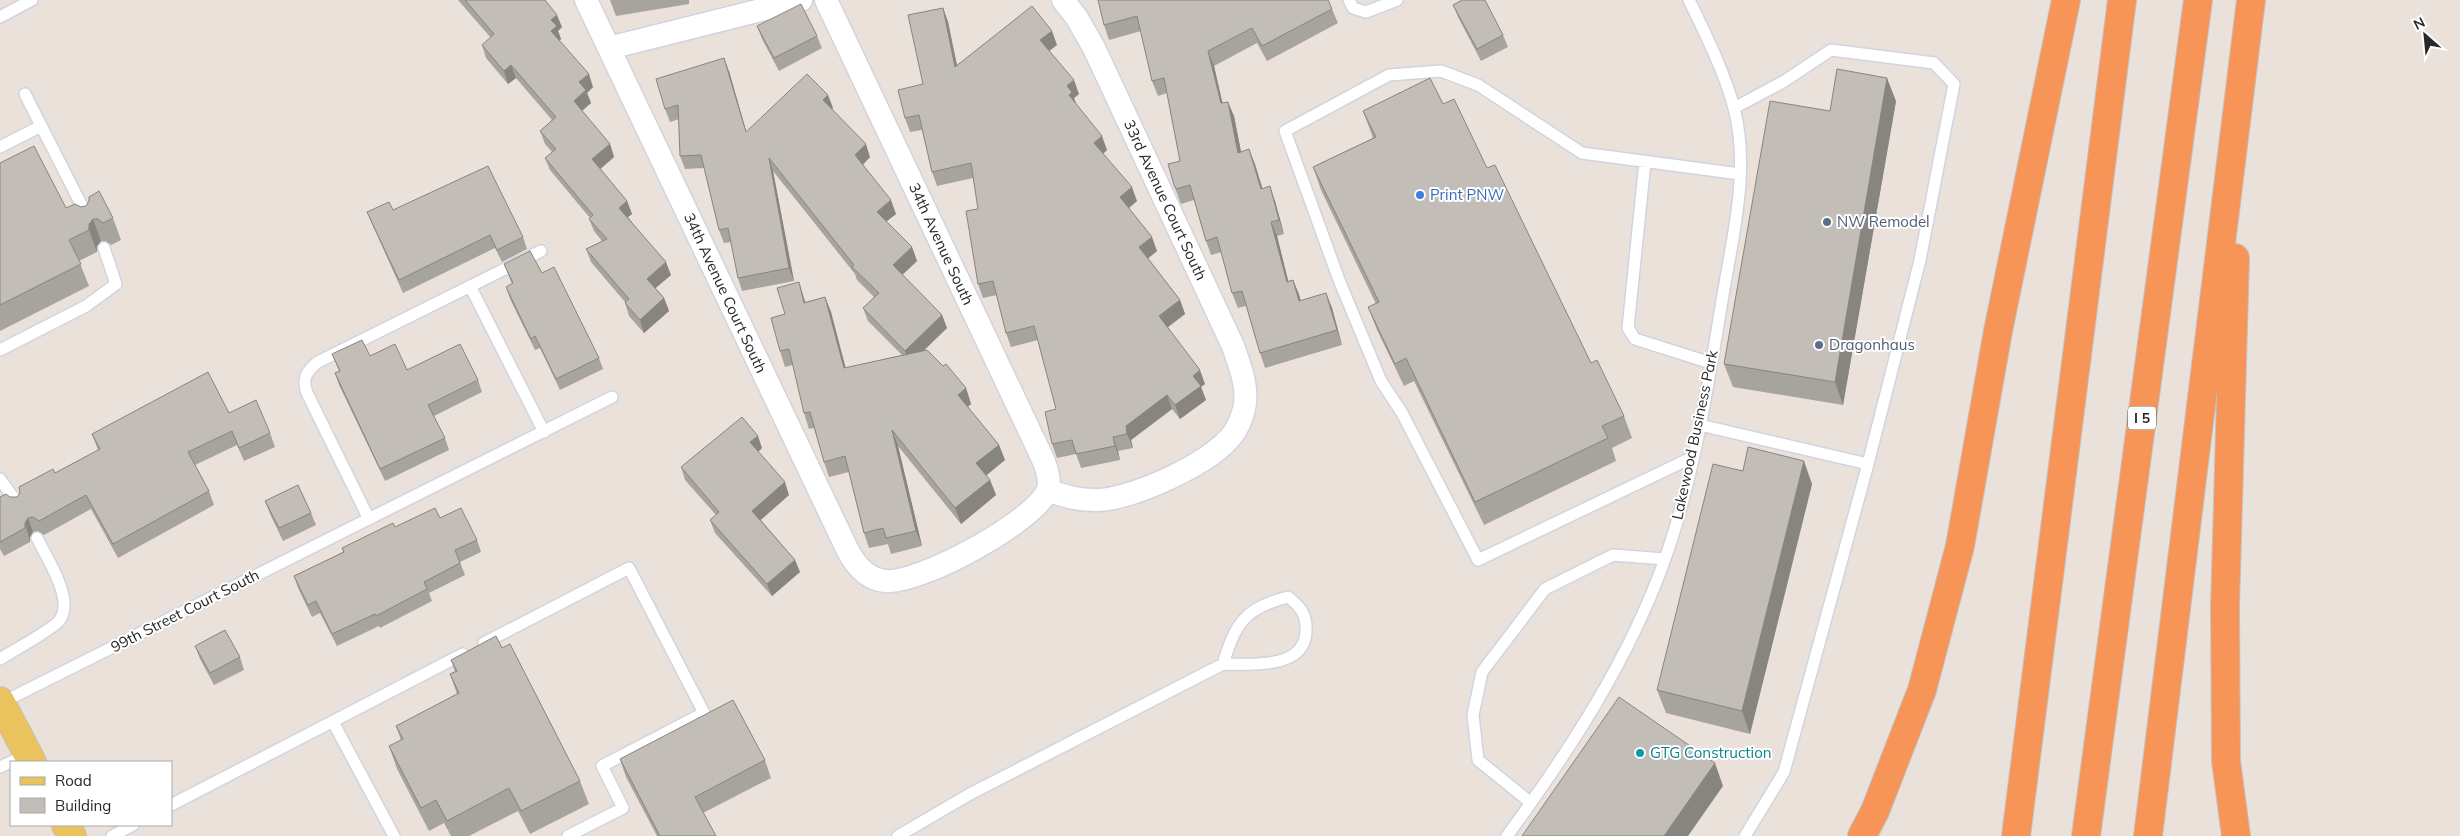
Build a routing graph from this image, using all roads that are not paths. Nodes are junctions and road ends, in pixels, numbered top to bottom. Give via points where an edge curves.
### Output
1 (32, 0) edge
2 (586, 0) edge
3 (801, 0) edge
4 (826, 0) edge
5 (1062, 0) edge
6 (1349, 0) edge
7 (1397, 0) edge
8 (1689, 0) edge
9 (2066, 0) edge
10 (2122, 0) edge
11 (2198, 0) edge
12 (2251, 0) edge
13 (0, 17) edge
14 (609, 48) junction
15 (2239, 91) junction
16 (25, 94) dead end
17 (1734, 108) junction
18 (41, 126) junction
19 (0, 147) edge
20 (1645, 162) junction
21 (1740, 174) junction
22 (90, 222) edge
23 (104, 248) dead end
24 (540, 251) dead end
25 (470, 286) junction
26 (0, 350) edge
27 (1711, 363) junction
28 (612, 397) dead end
29 (1700, 425) junction
30 (544, 432) junction
31 (1693, 458) junction
32 (1868, 464) junction
33 (0, 479) edge
34 (1048, 490) junction
35 (18, 504) edge
36 (369, 519) junction
37 (37, 538) dead end
38 (1665, 559) junction
39 (0, 659) edge
40 (1222, 664) junction
41 (1, 702) edge
42 (333, 722) junction
43 (30, 758) edge
44 (1531, 803) junction
45 (172, 804) edge
46 (131, 826) edge
47 (112, 836) edge
48 (394, 836) edge
49 (568, 836) edge
50 (898, 836) edge
51 (1507, 836) edge
52 (1744, 836) edge
53 (1862, 836) edge
54 (2016, 836) edge
55 (2086, 836) edge
56 (2148, 836) edge
57 (2236, 836) edge

1 - 13 lane
2 - 14 street, 34th Avenue Court South
3 - 14 street
4 - 34 street, 34th Avenue South via 1040,452 1048,475
5 - 34 street, 33rd Avenue Court South via 1094,48 1233,346 1245,388 1244,407 1233,434 1197,464 1162,481 1101,500 1071,498
6 - 7 lane via 1353,8 1366,12
8 - 17 lane, Lakewood Business Park via 1711,46
9 - 53 highway via 1998,331 1960,546 1922,690 1875,811
10 - 54 highway
11 - 55 highway, I 5
12 - 15 highway
14 - 34 street, 34th Avenue Court South via 841,538 859,567 874,578 886,581 919,576 940,567 1024,516 1040,503
15 - 56 highway
15 - 57 highway via 2224,607 2226,761
16 - 18 lane
17 - 21 lane, Lakewood Business Park
17 - 32 lane via 1831,50 1934,63 1954,84 1920,260
18 - 19 lane
18 - 22 lane
20 - 21 lane
20 - 27 lane via 1628,328 1635,339
20 - 31 lane via 1582,153 1478,84 1441,71 1389,76 1285,132 1339,280 1381,381 1402,413 1478,560
21 - 27 lane, Lakewood Business Park
23 - 26 lane via 116,284 86,306
24 - 25 lane
25 - 30 lane
25 - 36 lane via 318,362 306,377 307,393
27 - 29 lane, Lakewood Business Park
28 - 30 lane, 99th Street Court South
29 - 31 lane, Lakewood Business Park
29 - 32 lane
30 - 36 lane, 99th Street Court South
31 - 38 lane, Lakewood Business Park
32 - 52 lane via 1784,772
33 - 35 lane
36 - 41 lane, 99th Street Court South
37 - 39 lane via 62,588 64,608 59,621
38 - 44 lane, Lakewood Business Park via 1635,631 1599,700
38 - 44 lane via 1614,555 1545,589 1482,672 1473,716 1478,760
40 - 40 lane via 1258,665 1278,662 1296,654 1306,639 1306,621 1300,606 1288,596 1265,603 1245,616 1230,641
40 - 50 lane via 970,794
41 - 43 main road
42 - 45 lane
42 - 48 lane
42 - 49 lane via 629,568 704,713 602,766 623,808
44 - 51 lane, Lakewood Business Park
46 - 47 lane

